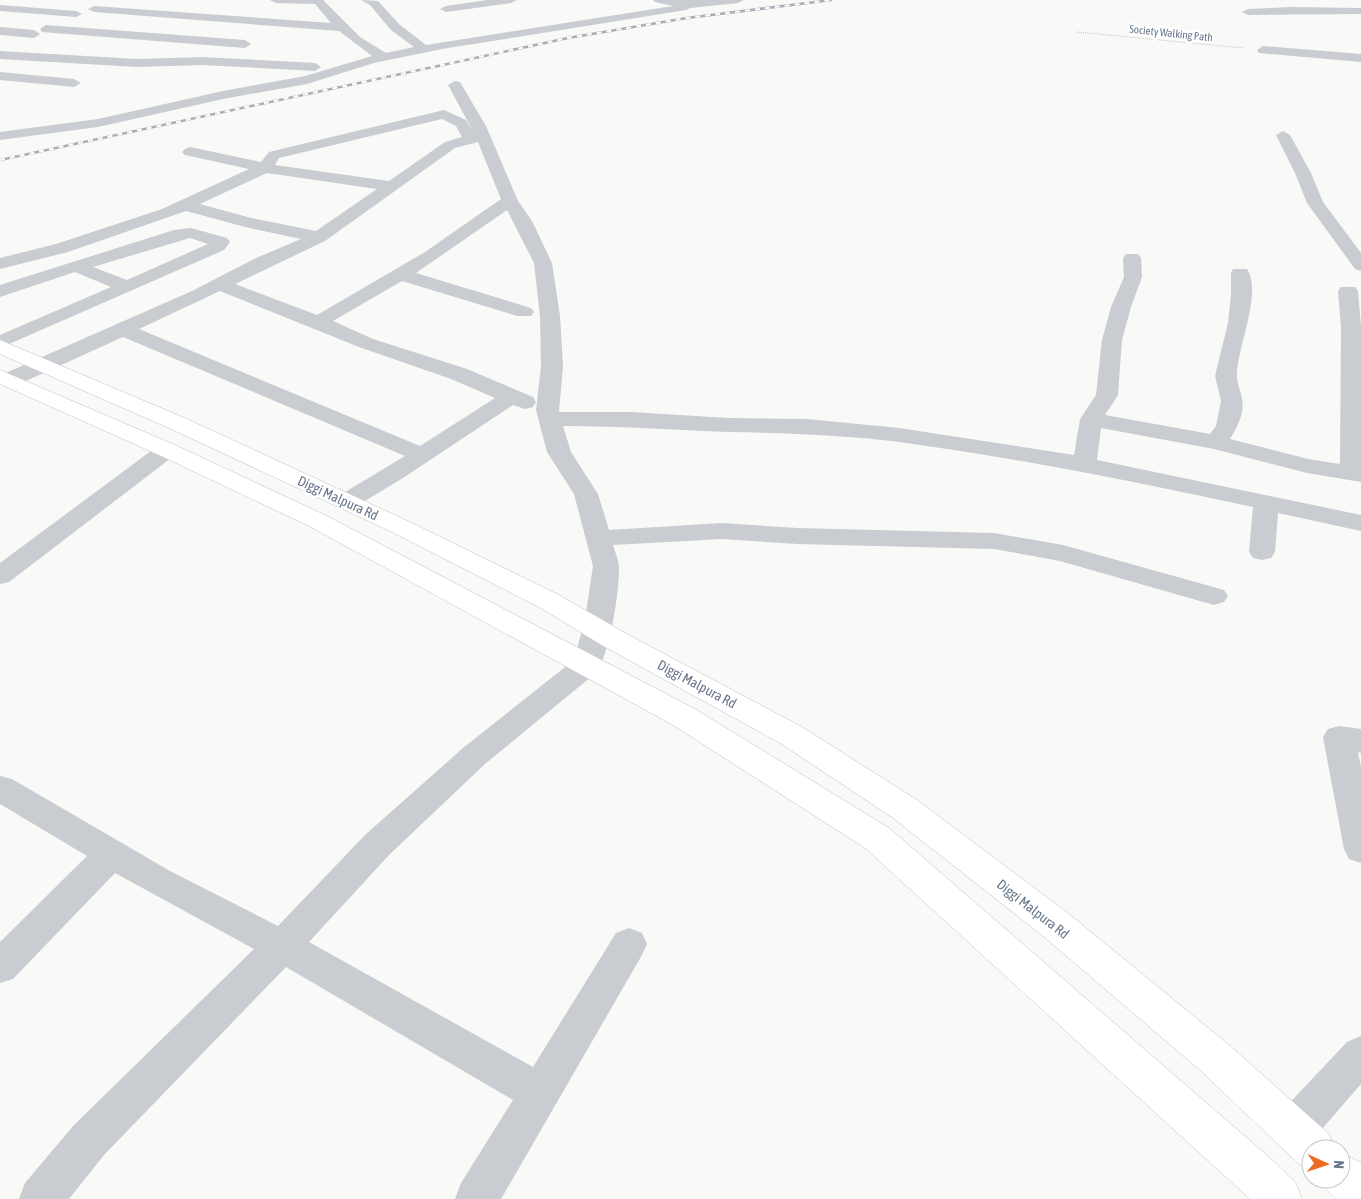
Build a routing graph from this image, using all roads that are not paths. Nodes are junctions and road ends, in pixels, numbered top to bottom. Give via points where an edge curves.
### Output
1 (41, 0) edge
2 (114, 0) edge
3 (276, 0) edge
4 (367, 0) edge
5 (436, 0) edge
6 (512, 0) edge
7 (659, 0) edge
8 (738, 0) edge
9 (318, 1) edge
10 (682, 5) junction
11 (0, 8) edge
12 (17, 9) junction
13 (94, 9) junction
14 (446, 9) junction
15 (1361, 11) edge
16 (1248, 12) dead end
17 (81, 15) junction
18 (339, 27) junction
19 (475, 29) junction
20 (0, 31) edge
21 (40, 32) junction
22 (255, 45) dead end
23 (0, 47) edge
24 (424, 49) junction
25 (1263, 50) road end
26 (355, 52) dead end
27 (0, 55) edge
28 (378, 55) junction
29 (1361, 58) edge
30 (343, 68) junction
31 (0, 76) edge
32 (74, 83) dead end
33 (455, 85) dead end
34 (1283, 135) dead end
35 (0, 136) edge
36 (477, 138) junction
37 (190, 152) dead end
38 (265, 168) junction
39 (392, 186) junction
40 (510, 201) junction
41 (183, 206) junction
42 (320, 237) junction
43 (1132, 258) dead end
44 (0, 264) edge
45 (1361, 265) edge
46 (76, 266) junction
47 (1240, 272) dead end
48 (400, 274) junction
49 (218, 284) junction
50 (127, 287) junction
51 (0, 291) edge
52 (1348, 291) dead end
53 (524, 312) dead end
54 (318, 322) junction
55 (122, 329) junction
56 (0, 342) edge
57 (0, 346) edge
58 (1356, 351) edge
59 (44, 364) junction
60 (5, 378) edge
61 (511, 397) junction
62 (1356, 399) edge
63 (549, 414) junction
64 (1091, 419) junction
65 (1216, 442) junction
66 (167, 450) junction
67 (422, 454) junction
68 (1084, 464) junction
69 (1357, 474) edge
70 (346, 502) junction
71 (1266, 503) junction
72 (1361, 523) edge
73 (598, 538) junction
74 (1262, 552) dead end
75 (0, 576) edge
76 (1214, 596) dead end
77 (596, 629) junction
78 (587, 665) junction
79 (1361, 741) edge
80 (0, 788) edge
81 (1361, 849) edge
82 (112, 854) junction
83 (628, 944) dead end
84 (282, 946) junction
85 (0, 967) edge
86 (1361, 1055) edge
87 (540, 1093) junction
88 (1304, 1139) edge
89 (1351, 1184) edge
90 (1361, 1194) edge
91 (41, 1199) edge
92 (476, 1199) edge
93 (1280, 1199) edge

1 - 12 street
2 - 13 street
3 - 9 street
4 - 24 street via 374,3 395,28
5 - 14 street
6 - 14 street
7 - 10 street
8 - 10 street
9 - 18 street
10 - 19 street via 686,7
11 - 12 street
12 - 17 street
13 - 17 street
13 - 18 street
14 - 19 street
15 - 16 street
17 - 21 street
18 - 28 street
19 - 24 street
20 - 21 street
21 - 22 street
21 - 23 street
24 - 28 street
25 - 29 street
26 - 28 street
27 - 30 street via 137,63 203,61
28 - 30 street
30 - 35 street via 307,80 98,123
31 - 32 street
33 - 36 street via 479,126
34 - 45 street via 1315,204
36 - 38 street via 461,123 444,114 274,155
36 - 39 street via 450,145
36 - 40 street via 502,178
37 - 38 street
38 - 39 street
38 - 41 street
39 - 42 street
40 - 48 street
40 - 63 street via 543,263 552,366
41 - 42 street
41 - 44 street via 62,248
42 - 49 street
43 - 64 street via 1134,277 1112,340 1107,395
46 - 50 street
46 - 50 street via 180,234 191,233 221,242
46 - 51 street
47 - 65 street via 1238,323 1226,376 1232,401 1227,426
48 - 53 street
48 - 54 street
49 - 54 street
49 - 55 street
50 - 56 street
52 - 58 street
54 - 61 street via 366,343 460,374
55 - 59 street
55 - 67 street
57 - 59 main road, Diggi Malpura Rd
58 - 62 street
59 - 60 street
59 - 70 main road, Diggi Malpura Rd
60 - 66 main road, Diggi Malpura Rd
61 - 63 street
61 - 67 street
62 - 69 street via 1353,428
63 - 68 street via 816,427 899,435
63 - 73 street via 559,452 586,494
64 - 65 street
64 - 68 street
65 - 69 street via 1307,466
66 - 75 street
66 - 78 main road, Diggi Malpura Rd via 318,521
67 - 70 street
68 - 71 street
70 - 77 main road, Diggi Malpura Rd via 516,585
71 - 72 street
71 - 74 street
73 - 76 street via 722,531 994,541 1063,553
73 - 77 street via 606,566
77 - 78 street
77 - 88 main road, Diggi Malpura Rd via 791,735 904,808 1056,925 1216,1058
78 - 84 street via 474,756 378,845
78 - 93 main road, Diggi Malpura Rd via 684,717 877,838 1255,1173
79 - 81 street via 1339,737
80 - 82 street
82 - 84 street
82 - 85 street
83 - 87 street
84 - 87 street
84 - 91 street via 89,1140
86 - 88 street
87 - 92 street
89 - 90 main road

